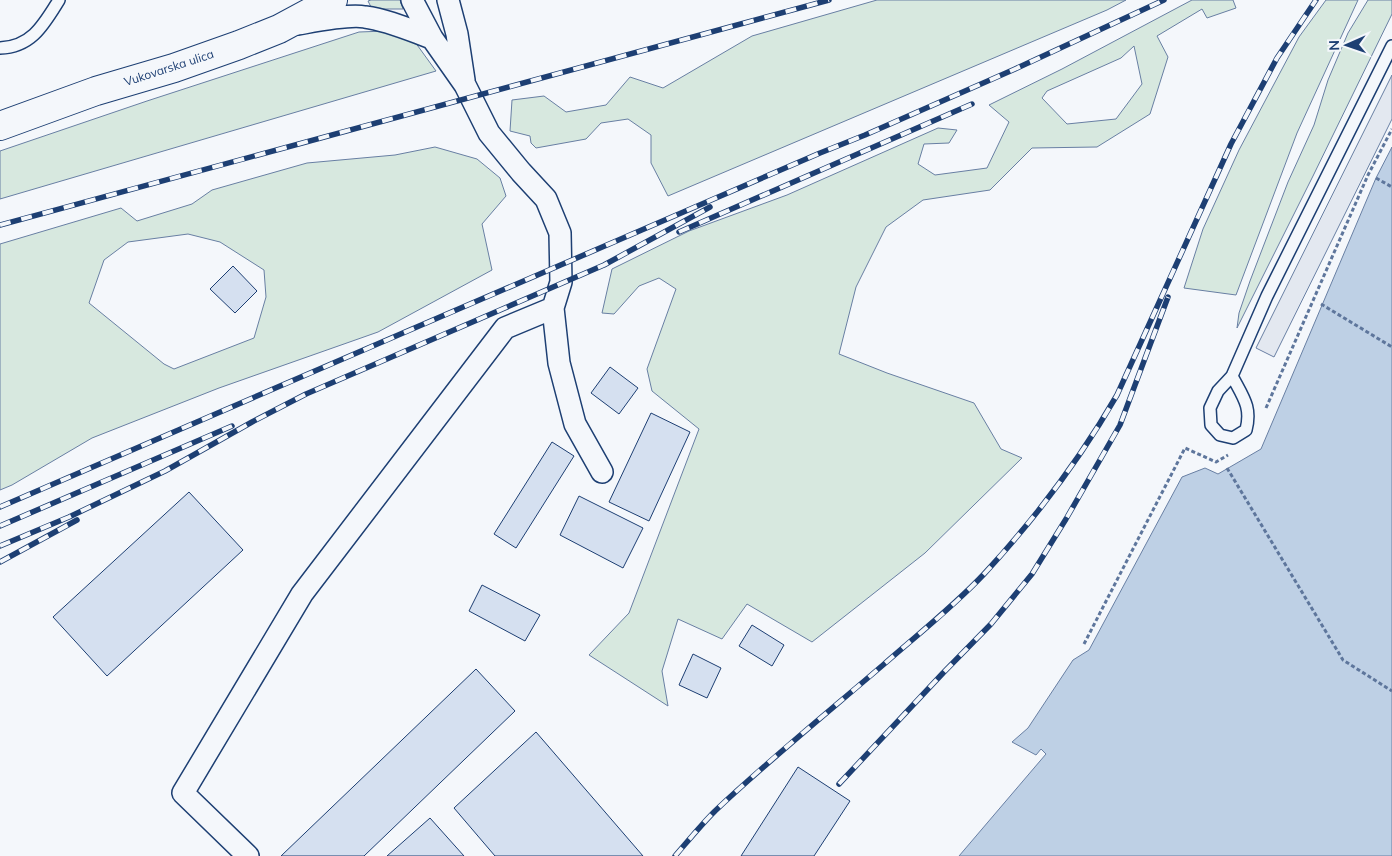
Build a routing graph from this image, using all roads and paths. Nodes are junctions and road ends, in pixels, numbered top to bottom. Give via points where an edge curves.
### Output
1 (59, 0) edge
2 (333, 0) edge
3 (412, 0) edge
4 (448, 0) edge
5 (279, 29) junction
6 (432, 38) junction
7 (1392, 46) edge
8 (0, 48) edge
9 (465, 86) junction
10 (0, 126) edge
11 (1376, 178) dead end
12 (1392, 187) edge
13 (1321, 304) dead end
14 (553, 308) junction
15 (1392, 347) edge
16 (1232, 376) junction
17 (1227, 468) dead end
18 (602, 472) dead end
19 (1392, 691) edge
20 (248, 856) edge

1 - 8 lane via 31,39 11,48
2 - 5 main road, Vukovarska ulica
3 - 6 street
4 - 9 street
5 - 6 street via 315,20 363,16
5 - 10 main road, Vukovarska ulica
6 - 9 street
7 - 16 lane via 1268,296
9 - 14 street via 489,133 546,199 560,233 561,282
11 - 12 path
13 - 15 path
14 - 18 street via 559,363 575,424
14 - 20 street via 505,328 302,594 183,793
16 - 16 lane via 1218,391 1210,408 1211,425 1220,435 1233,438 1246,430 1249,417 1245,400
17 - 19 path via 1343,660

